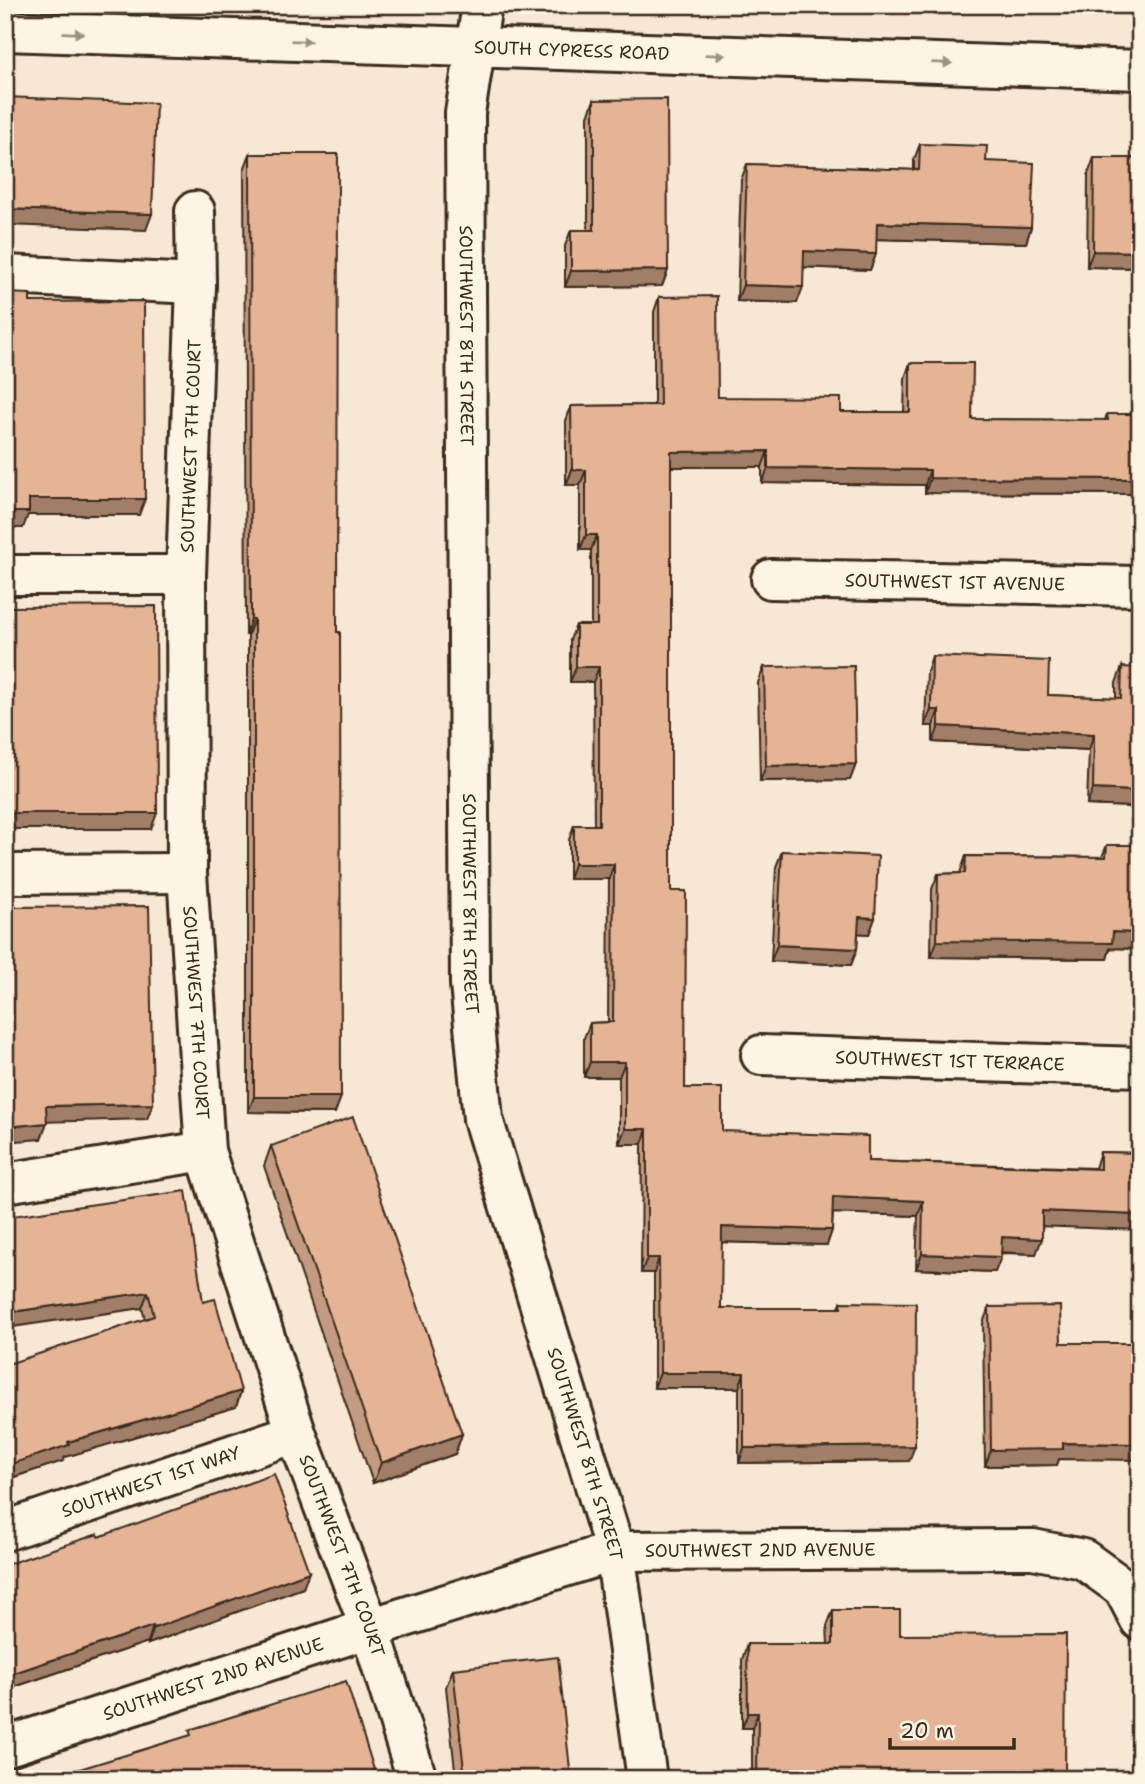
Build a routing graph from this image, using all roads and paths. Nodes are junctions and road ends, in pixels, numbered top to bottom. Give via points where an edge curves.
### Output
1 (482, 5) edge
2 (5, 31) edge
3 (475, 47) junction
4 (1140, 70) edge
5 (195, 211) dead end
6 (5, 275) edge
7 (196, 284) junction
8 (186, 575) junction
9 (5, 576) edge
10 (771, 579) dead end
11 (1140, 586) edge
12 (187, 873) junction
13 (5, 874) edge
14 (761, 1055) dead end
15 (1140, 1067) edge
16 (205, 1151) junction
17 (5, 1182) edge
18 (296, 1433) junction
19 (5, 1531) edge
20 (615, 1551) junction
21 (1140, 1620) edge
22 (370, 1628) junction
23 (5, 1747) edge
24 (417, 1779) edge
25 (647, 1779) edge

1 - 3 street, SOUTHWEST 8TH STREET
2 -> 3 street, SOUTH CYPRESS ROAD
3 -> 4 street, SOUTH CYPRESS ROAD
3 - 20 street, SOUTHWEST 8TH STREET via 465,113 470,985 483,1119
5 - 7 street, SOUTHWEST 7TH COURT
6 - 7 street
7 - 8 street, SOUTHWEST 7TH COURT
8 - 9 street
8 - 12 street, SOUTHWEST 7TH COURT
10 - 11 street, SOUTHWEST 1ST AVENUE
12 - 13 street
12 - 16 street, SOUTHWEST 7TH COURT
14 - 15 street, SOUTHWEST 1ST TERRACE
16 - 17 street
16 - 18 street, SOUTHWEST 7TH COURT
18 - 19 street, SOUTHWEST 1ST WAY
18 - 22 street, SOUTHWEST 7TH COURT
20 - 21 street, SOUTHWEST 2ND AVENUE via 1033,1549 1083,1559 1123,1588
20 - 22 street, SOUTHWEST 2ND AVENUE
20 - 25 street, SOUTHWEST 8TH STREET
22 - 23 street, SOUTHWEST 2ND AVENUE
22 - 24 street, SOUTHWEST 7TH COURT

